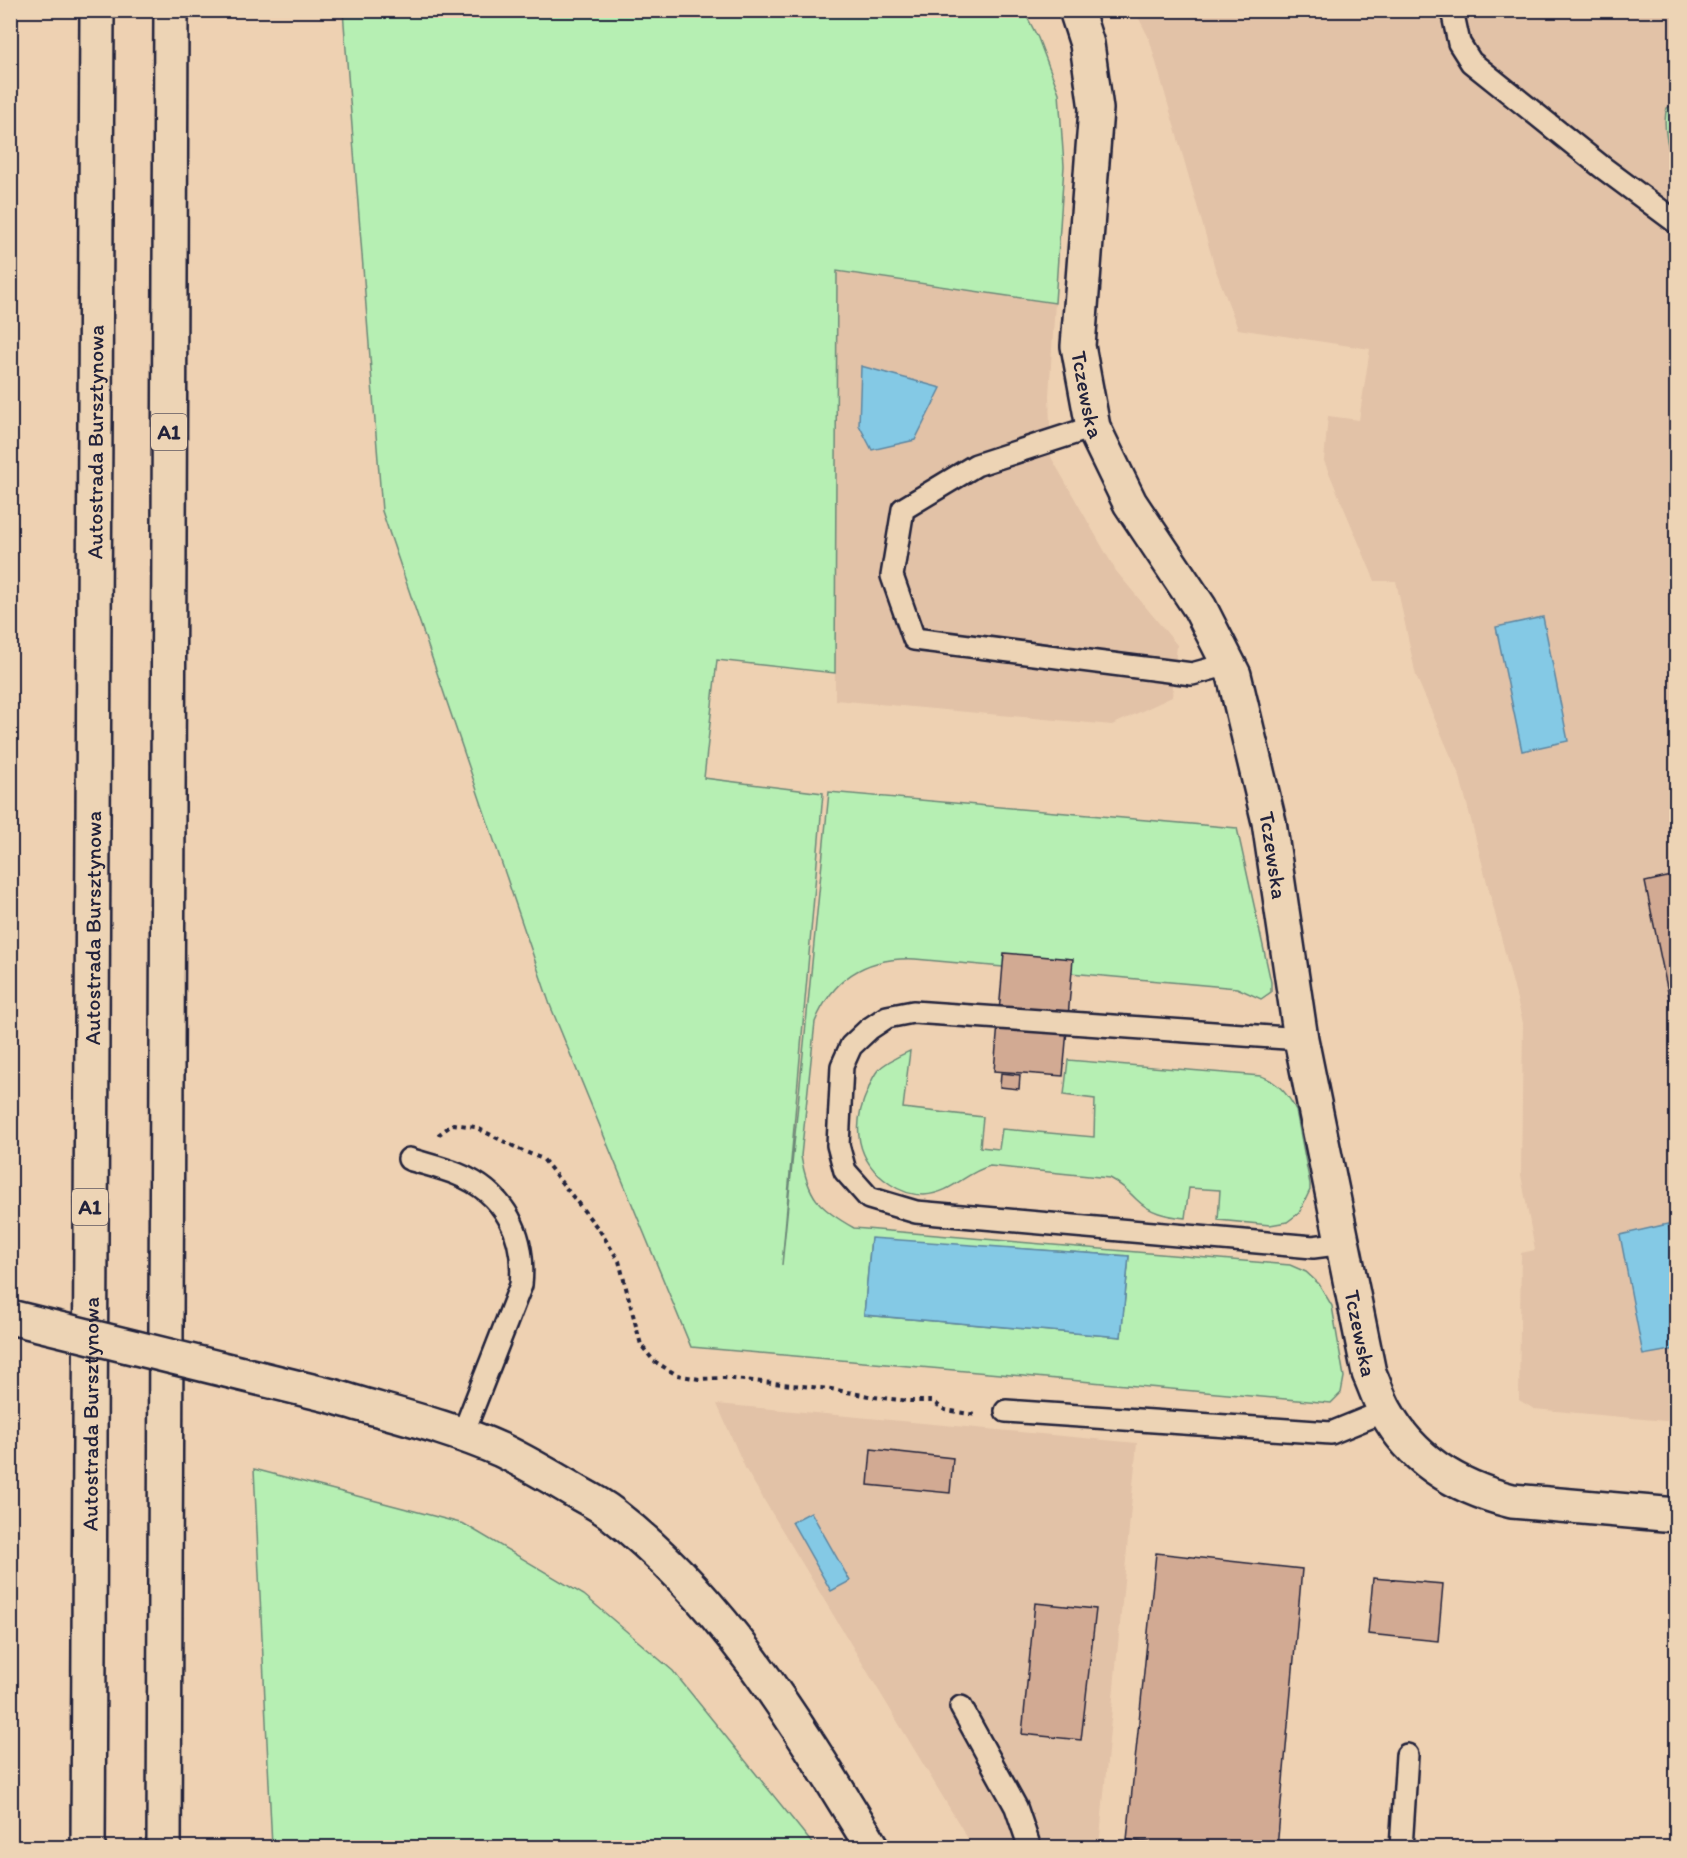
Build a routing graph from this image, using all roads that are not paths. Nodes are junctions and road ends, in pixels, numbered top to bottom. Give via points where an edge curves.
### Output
1 (97, 10) edge
2 (171, 10) edge
3 (1076, 10) edge
4 (1452, 10) edge
5 (1677, 222) edge
6 (1093, 427) junction
7 (1229, 664) junction
8 (1301, 1039) junction
9 (409, 1159) dead end
10 (1344, 1243) junction
11 (10, 1317) edge
12 (1006, 1411) road end
13 (1385, 1411) junction
14 (462, 1436) junction
15 (1677, 1515) edge
16 (961, 1707) dead end
17 (1407, 1755) dead end
18 (88, 1848) edge
19 (164, 1848) edge
20 (873, 1848) edge
21 (1030, 1848) edge
22 (1401, 1848) edge

1 - 18 main road, Autostrada Bursztynowa / A1
2 - 19 main road, A1
3 - 6 main road, Tczewska via 1087,44 1095,109 1078,346
4 - 5 lane via 1459,43 1471,62
6 - 7 main road, Tczewska via 1130,503 1200,608
6 - 7 lane via 976,465 903,509 892,576 914,639 1192,674
7 - 8 main road, Tczewska via 1269,822
8 - 10 main road, Tczewska
8 - 10 lane via 913,1012 888,1017 851,1046 842,1066 838,1145 845,1171 868,1198 916,1212 1313,1247
9 - 14 lane via 451,1172 487,1191 507,1213 519,1240 521,1285
10 - 13 main road, Tczewska via 1369,1373
11 - 14 main road, bridge via 332,1396
12 - 13 lane via 1331,1433
13 - 15 main road, Tczewska via 1407,1443 1431,1464 1486,1495 1512,1501
14 - 20 main road via 500,1450 610,1512 661,1557 717,1616 762,1673
16 - 21 lane via 1016,1807
17 - 22 lane

